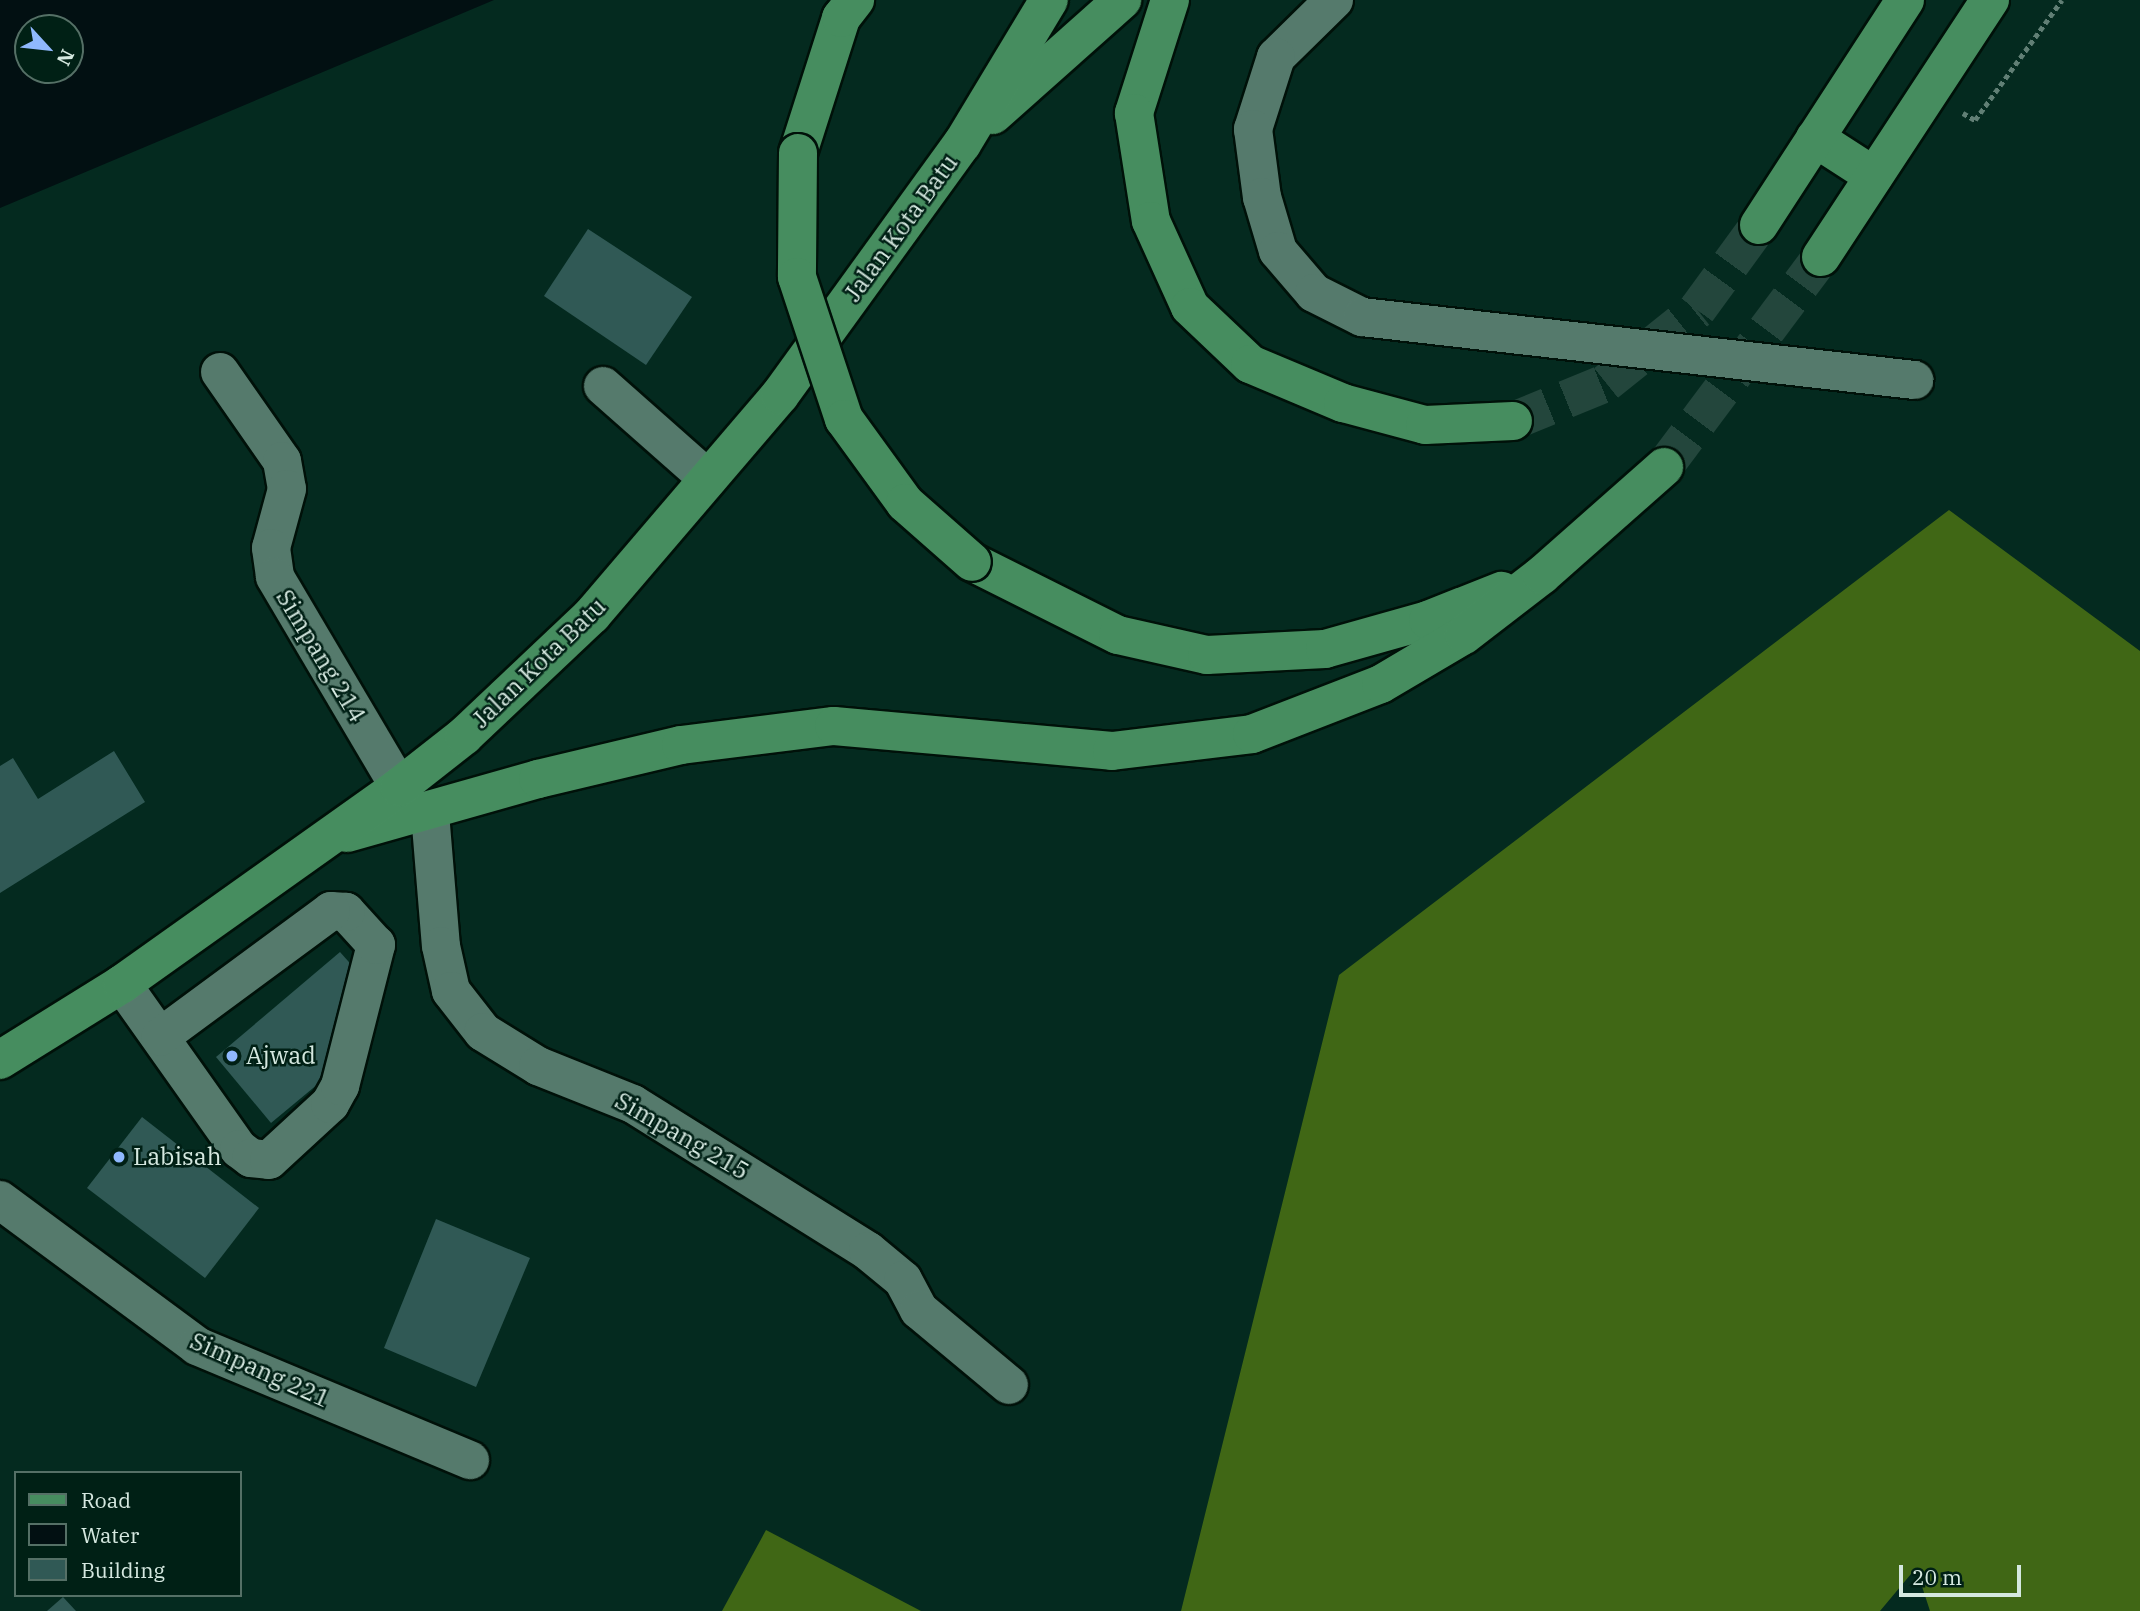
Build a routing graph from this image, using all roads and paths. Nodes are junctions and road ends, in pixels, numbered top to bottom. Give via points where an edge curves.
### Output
1 (855, 0) edge
2 (1049, 0) edge
3 (1122, 0) edge
4 (1170, 0) edge
5 (1334, 0) edge
6 (1905, 0) edge
7 (1990, 0) edge
8 (2062, 0) edge
9 (1975, 120) dead end
10 (1815, 138) junction
11 (962, 144) junction
12 (1874, 176) junction
13 (1759, 225) tunnel mouth
14 (1821, 257) tunnel mouth
15 (220, 372) dead end
16 (1914, 380) dead end
17 (603, 386) dead end
18 (1513, 421) tunnel mouth
19 (1664, 467) tunnel mouth
20 (708, 479) junction
21 (1542, 575) junction
22 (399, 787) junction
23 (430, 813) junction
24 (324, 839) junction
25 (122, 984) junction
26 (160, 1037) junction
27 (0, 1060) edge
28 (0, 1200) edge
29 (1009, 1385) dead end
30 (470, 1460) dead end

1 - 21 main road, bridge via 841,18 798,153 797,277 844,419 905,503 972,562 1118,635 1207,655 1325,649 1428,620
2 - 11 main road
3 - 11 main road
4 - 18 main road via 1134,113 1151,221 1190,307 1250,364 1343,403 1425,425
5 - 16 street via 1276,57 1253,129 1262,197 1278,251 1314,293 1362,317
6 - 10 main road
7 - 12 main road
8 - 9 path
10 - 12 main road
10 - 13 main road
11 - 20 main road, Jalan Kota Batu via 780,395
12 - 14 main road
15 - 22 street, Simpang 214 via 282,461 287,489 271,548 275,577
17 - 20 street
19 - 21 main road
20 - 22 main road, Jalan Kota Batu via 592,615 464,736
21 - 23 main road via 1465,635 1381,684 1252,734 1112,751 834,726 681,745 538,779
22 - 24 main road, Jalan Kota Batu
23 - 24 main road
23 - 29 street, Simpang 215 via 441,946 451,991 483,1032 538,1066 633,1104 868,1251 902,1280 919,1310
24 - 25 main road, Jalan Kota Batu
25 - 26 street
25 - 27 main road, Jalan Kota Batu
26 - 26 street via 239,1149 251,1158 269,1160 330,1104 340,1086 376,945 346,912 331,911
28 - 30 street, Simpang 221 via 197,1346

